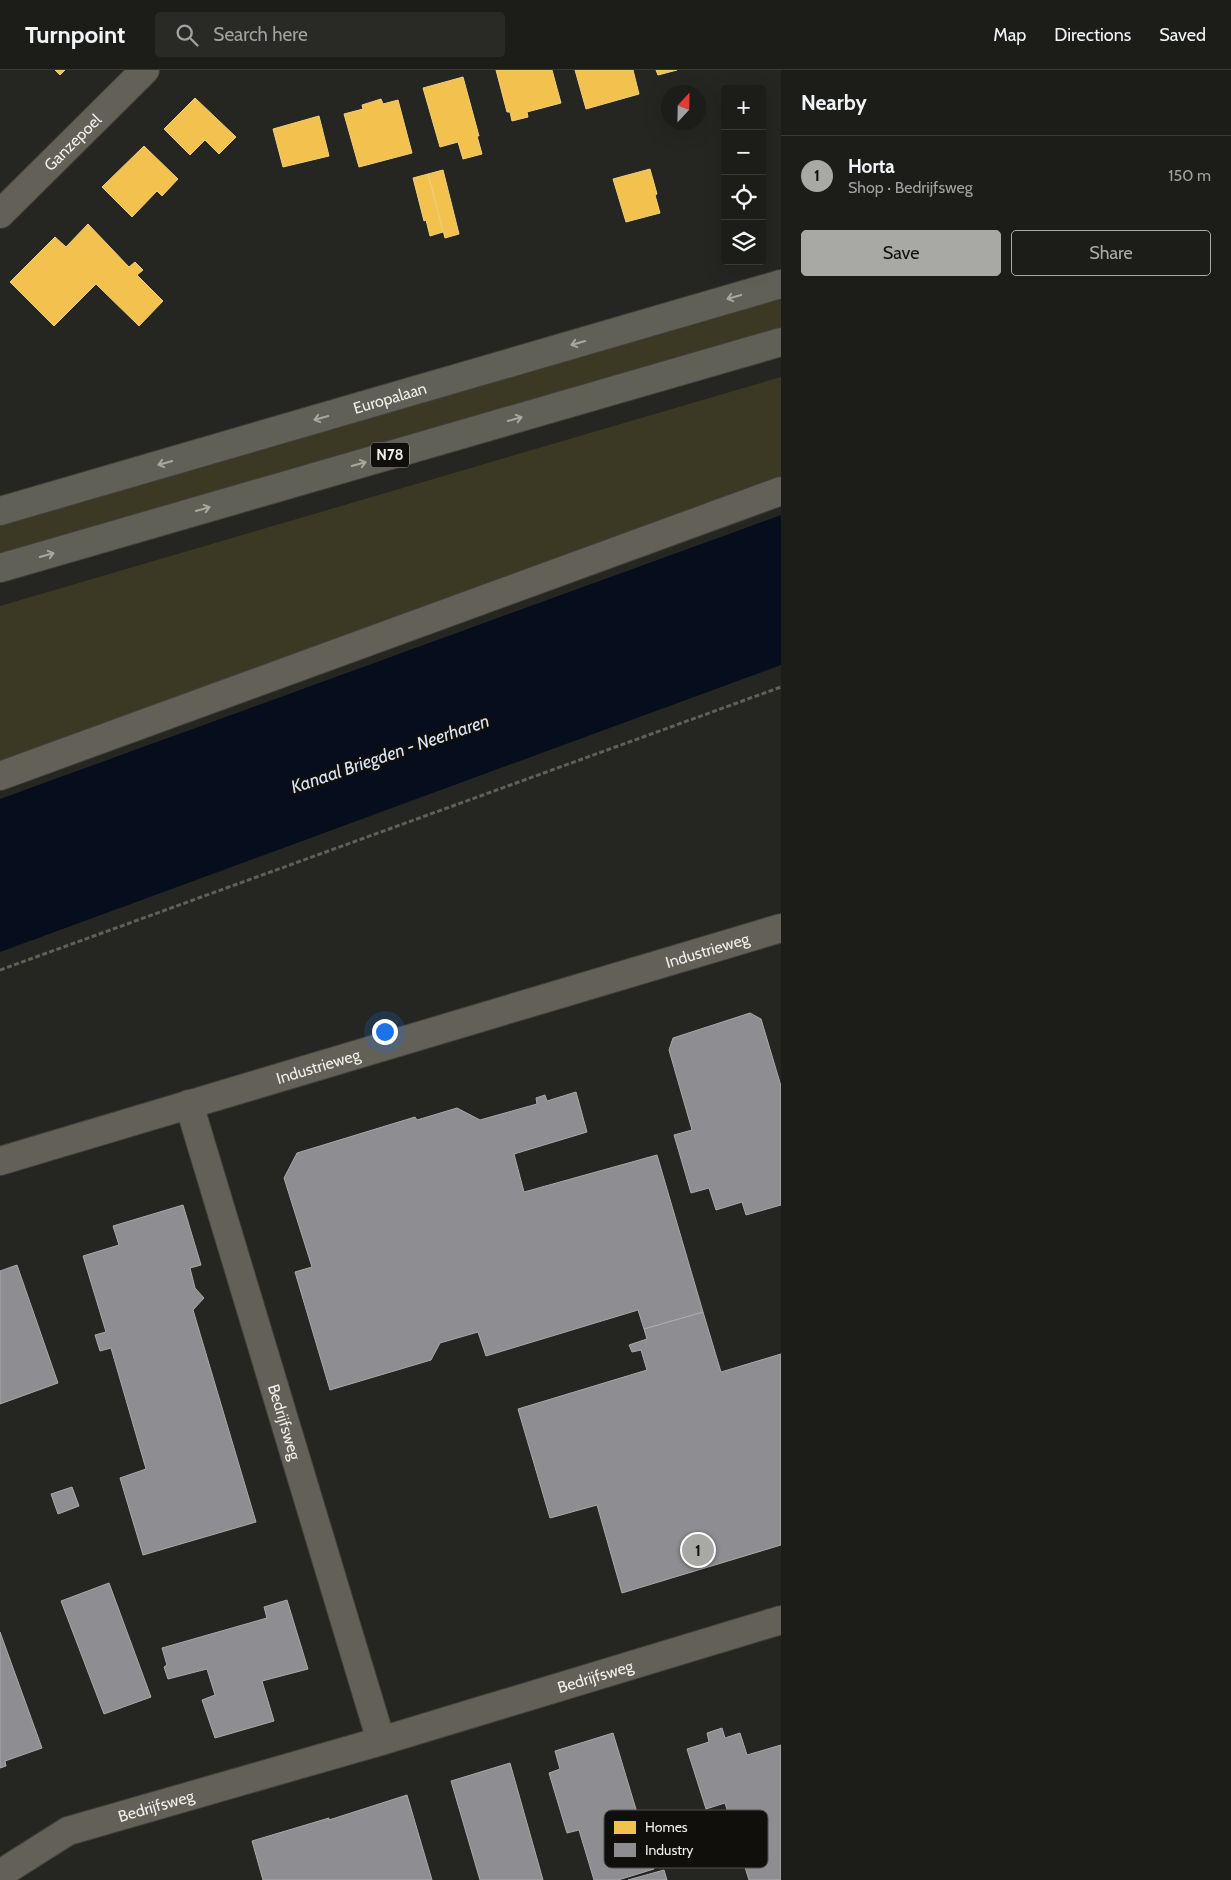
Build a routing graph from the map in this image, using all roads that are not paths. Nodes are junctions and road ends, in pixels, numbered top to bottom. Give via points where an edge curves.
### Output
1 (146, 70) edge
2 (0, 214) edge
3 (781, 284) edge
4 (781, 342) edge
5 (781, 491) edge
6 (0, 511) edge
7 (0, 568) edge
8 (0, 776) edge
9 (781, 928) edge
10 (188, 1104) junction
11 (0, 1161) edge
12 (781, 1620) edge
13 (382, 1741) junction
14 (0, 1874) edge

1 - 2 street, Ganzepoel
3 -> 6 main road, Europalaan
7 -> 4 main road, N78
5 - 8 street
9 - 10 street, Industrieweg
10 - 11 street, Industrieweg
10 - 13 street, Bedrijfsweg
12 - 13 street, Bedrijfsweg
13 - 14 street, Bedrijfsweg via 68,1831

